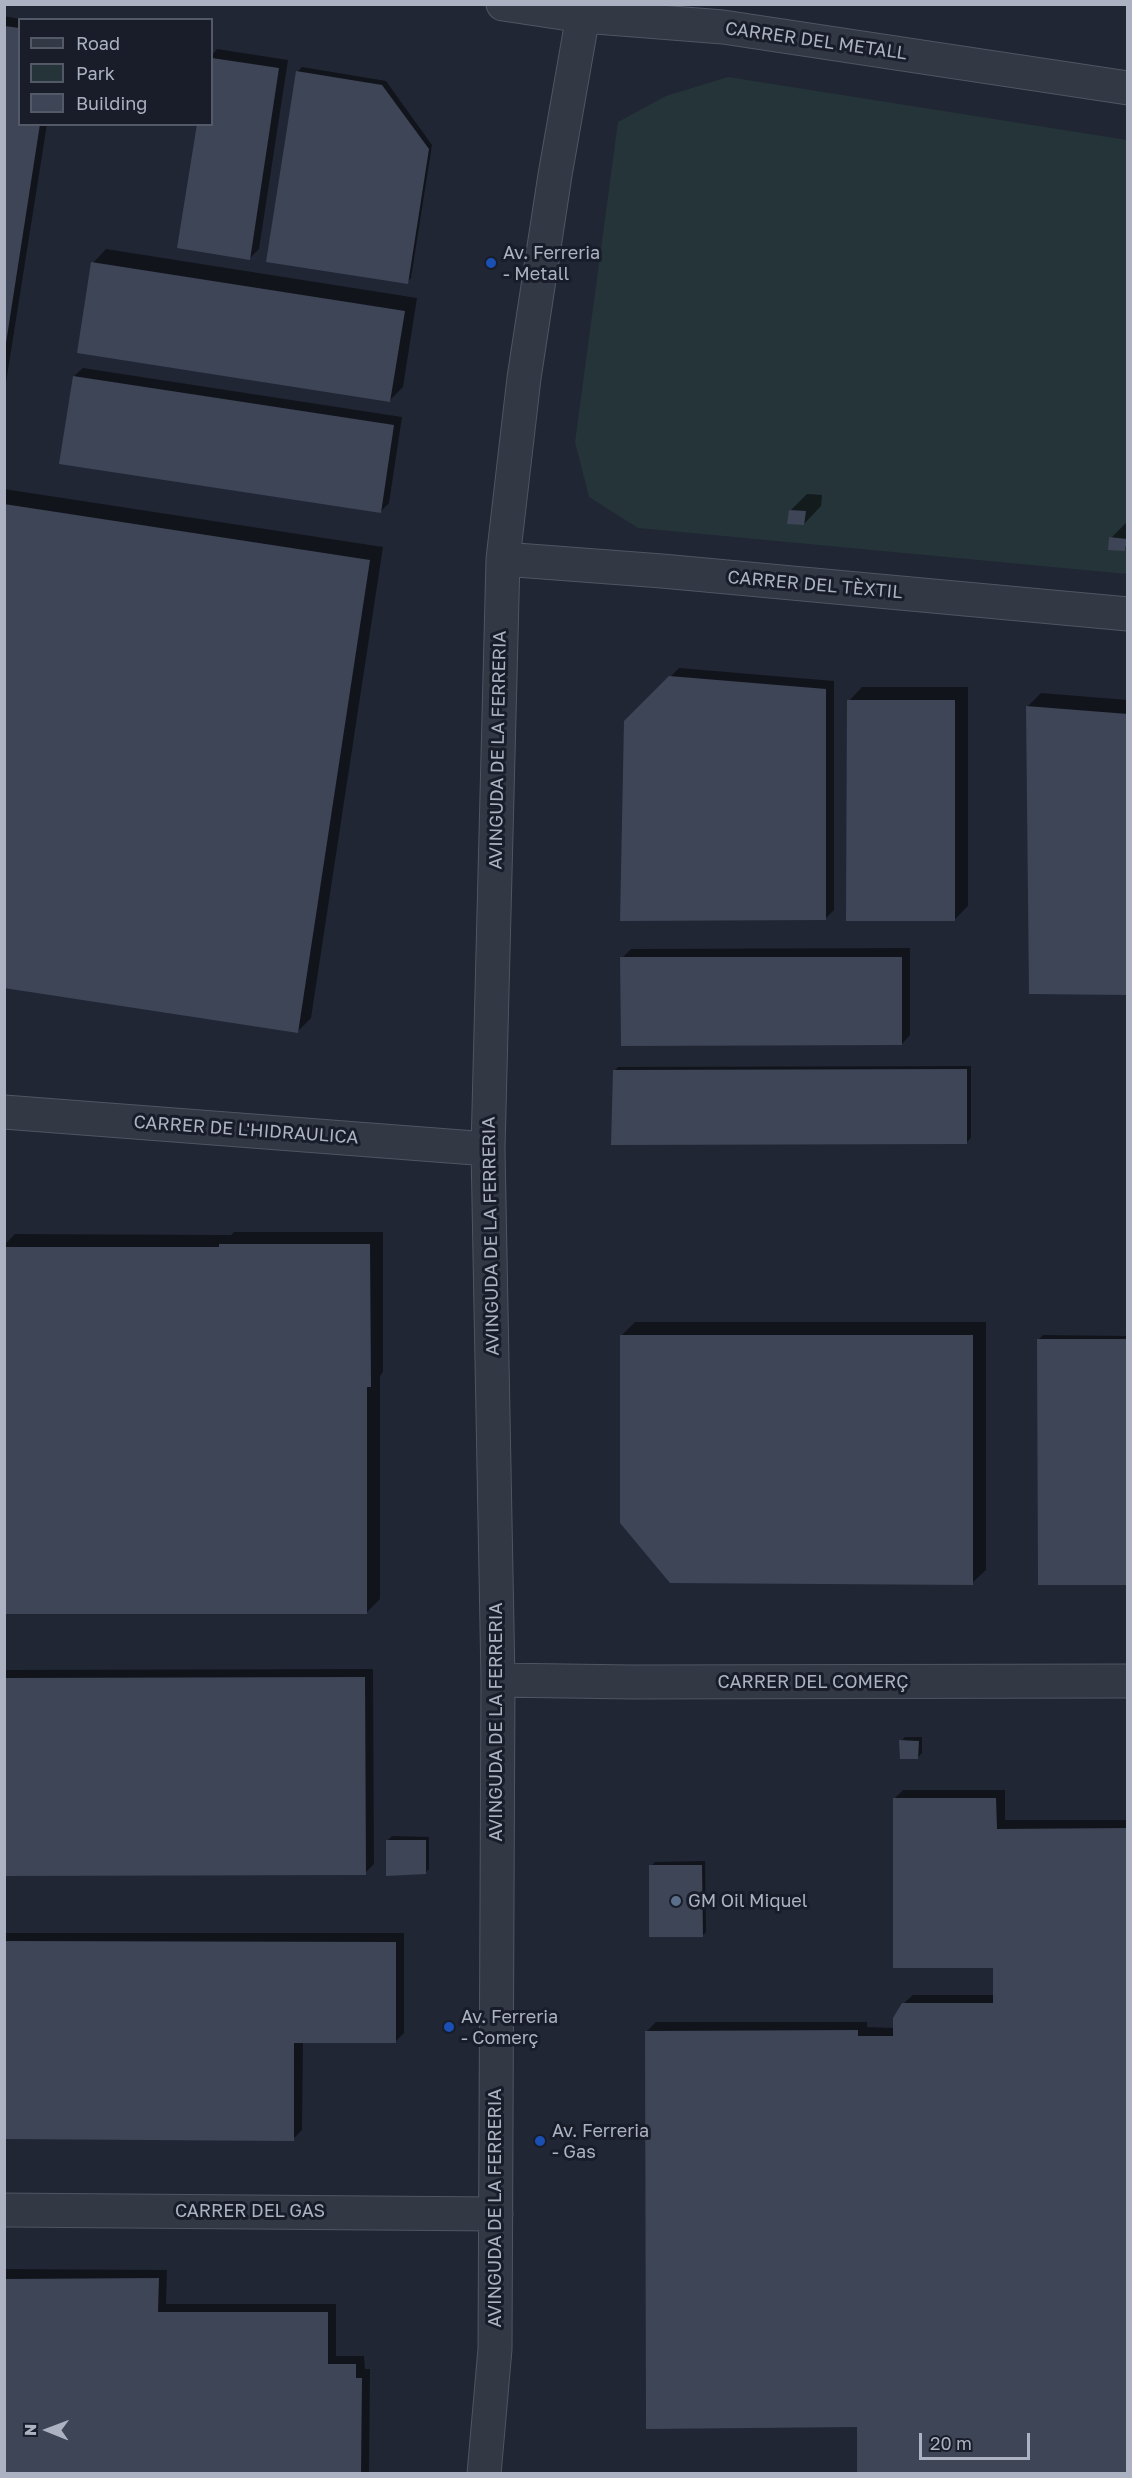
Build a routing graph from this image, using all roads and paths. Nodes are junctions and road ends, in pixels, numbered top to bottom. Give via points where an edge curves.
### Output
1 (503, 4) edge
2 (584, 10) edge
3 (1128, 88) edge
4 (503, 559) junction
5 (1128, 614) edge
6 (4, 1112) edge
7 (488, 1149) junction
8 (498, 1680) junction
9 (1128, 1681) edge
10 (4, 2211) edge
11 (496, 2214) junction
12 (484, 2474) edge

1 - 2 street, CARRER DEL METALL
2 - 3 street, CARRER DEL METALL
2 - 4 street, AVINGUDA DE LA FERRERIA via 524,378
4 - 5 street, CARRER DEL TÈXTIL
4 - 7 street, AVINGUDA DE LA FERRERIA
6 - 7 street, CARRER DE L'HIDRAULICA
7 - 8 street, AVINGUDA DE LA FERRERIA
8 - 9 street, CARRER DEL COMERÇ
8 - 11 street, AVINGUDA DE LA FERRERIA
10 - 11 street, CARRER DEL GAS
11 - 12 street, AVINGUDA DE LA FERRERIA via 495,2349

